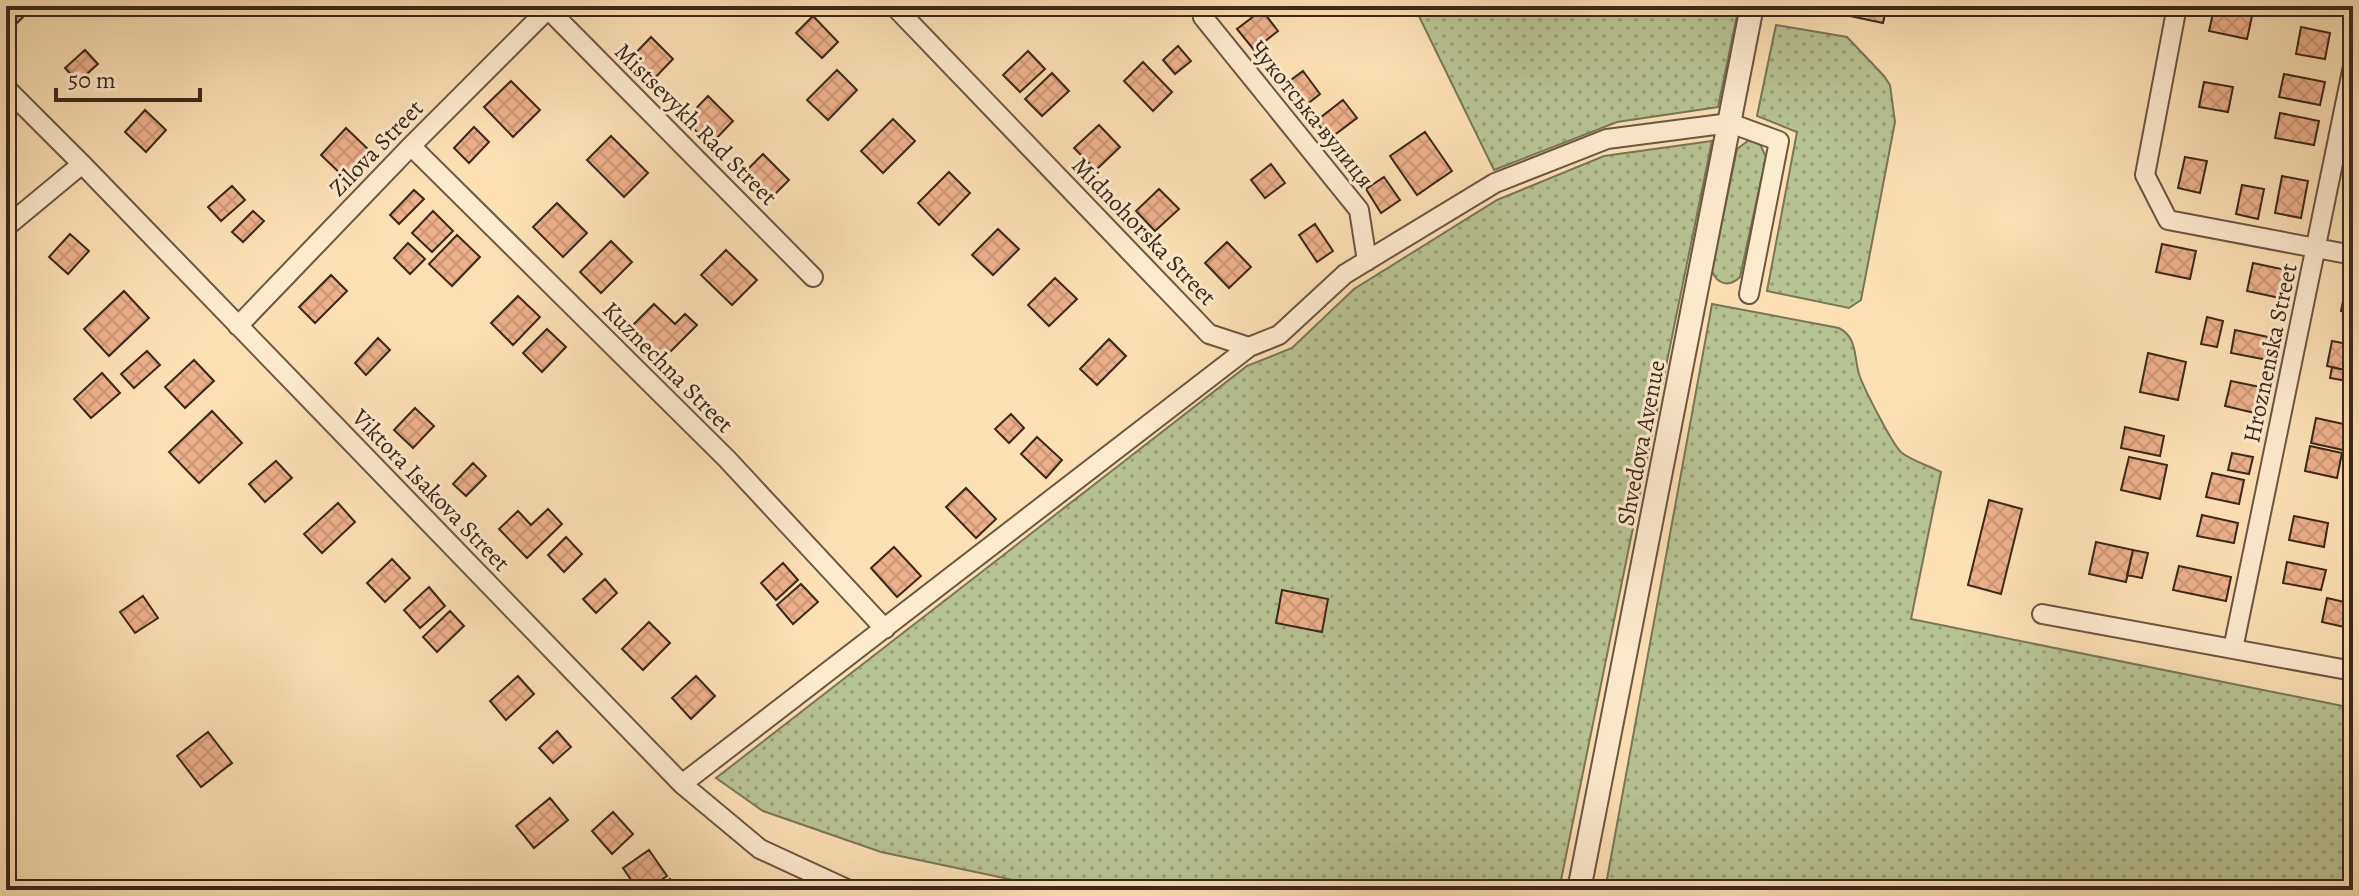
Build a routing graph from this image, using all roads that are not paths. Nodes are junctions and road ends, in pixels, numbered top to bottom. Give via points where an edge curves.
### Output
1 (894, 6) edge
2 (1209, 6) edge
3 (1752, 6) edge
4 (2177, 6) edge
5 (548, 7) edge
6 (2353, 66) edge
7 (6, 88) edge
8 (1730, 123) junction
9 (411, 146) junction
10 (82, 164) junction
11 (6, 227) edge
12 (2316, 248) junction
13 (2353, 255) edge
14 (1367, 261) junction
15 (813, 277) dead end
16 (1749, 294) dead end
17 (238, 326) junction
18 (1249, 347) junction
19 (2042, 614) dead end
20 (885, 629) junction
21 (2233, 649) junction
22 (2353, 671) edge
23 (682, 784) junction
24 (849, 890) edge
25 (1579, 890) edge

1 - 18 street, Midnohorska Street via 1209,334
2 - 14 street, Чукотська вулиця via 1203,17 1359,210
3 - 8 street, Shvedova Avenue
4 - 12 street via 2145,175 2168,220
5 - 9 street, Zilova Street
5 - 15 street, Mistsevykh Rad Street
6 - 12 street, Hroznenska Street
7 - 10 street, Viktora Isakova Street
8 - 14 street via 1607,139 1495,183
8 - 16 street via 1779,141
8 - 25 street, Shvedova Avenue
9 - 17 street, Zilova Street
9 - 20 street, Kuznechna Street via 727,459
10 - 11 street
10 - 17 street, Viktora Isakova Street
12 - 13 street
12 - 21 street, Hroznenska Street
14 - 18 street via 1345,274 1279,335
17 - 23 street, Viktora Isakova Street
18 - 20 street
19 - 21 street
20 - 23 street
21 - 22 street
23 - 24 street, Viktora Isakova Street via 760,849

